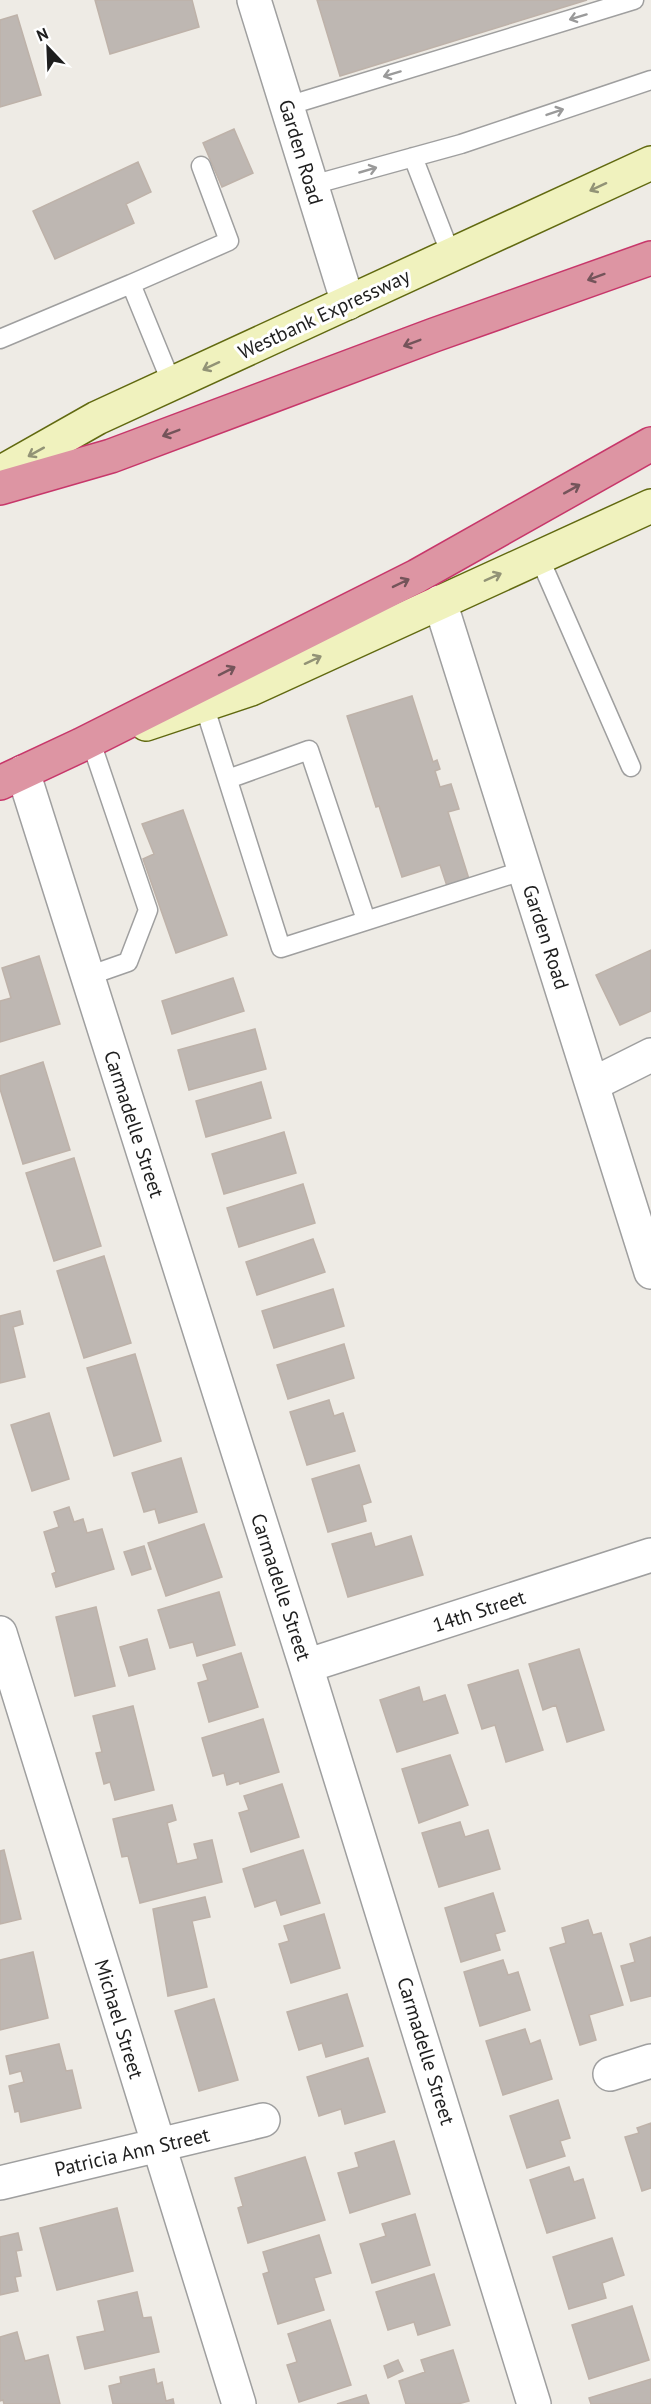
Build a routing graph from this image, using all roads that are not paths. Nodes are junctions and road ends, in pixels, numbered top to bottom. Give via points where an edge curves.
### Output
1 (254, 0) edge
2 (634, 0) edge
3 (651, 80) edge
4 (287, 106) junction
5 (413, 157) junction
6 (651, 163) edge
7 (201, 166) dead end
8 (312, 185) junction
9 (451, 255) junction
10 (651, 258) edge
11 (131, 284) junction
12 (348, 303) junction
13 (0, 339) edge
14 (172, 384) junction
15 (651, 444) edge
16 (0, 473) edge
17 (0, 488) edge
18 (651, 506) edge
19 (539, 557) junction
20 (440, 602) junction
21 (204, 705) junction
22 (86, 744) junction
23 (631, 767) dead end
24 (11, 778) edge
25 (228, 779) junction
26 (525, 870) junction
27 (366, 921) junction
28 (88, 976) junction
29 (651, 1056) edge
30 (593, 1084) junction
31 (651, 1272) edge
32 (651, 1555) edge
33 (0, 1633) edge
34 (306, 1666) junction
35 (651, 2061) edge
36 (610, 2074) dead end
37 (263, 2120) dead end
38 (158, 2146) junction
39 (0, 2183) edge
40 (239, 2404) edge
41 (534, 2404) edge

1 - 4 street, Garden Road
2 -> 4 lane
5 -> 3 lane
4 - 8 street, Garden Road
8 -> 5 lane
5 - 9 lane
6 -> 9 main road, Westbank Expressway
7 - 11 lane via 229,241
8 - 12 street, Garden Road
9 - 12 main road, Westbank Expressway
10 -> 17 highway via 111,456
11 - 13 lane
11 - 14 lane
12 -> 14 main road, Westbank Expressway
14 -> 16 main road, Westbank Expressway via 97,418
22 -> 15 highway via 417,576
18 - 19 main road
20 -> 19 main road
19 - 23 lane
21 -> 20 main road via 251,689
20 - 26 street, Garden Road
21 - 22 main road
21 - 25 lane
22 - 24 highway
22 - 28 lane via 148,910 128,962
24 - 28 street, Carmadelle Street
25 - 27 lane via 309,750
25 - 27 lane via 281,948
26 - 27 lane
26 - 30 street, Garden Road
28 - 34 street, Carmadelle Street
29 - 30 street
30 - 31 street, Garden Road
32 - 34 street, 14th Street
33 - 38 street, Michael Street
34 - 41 street, Carmadelle Street
35 - 36 street
37 - 38 street, Patricia Ann Street
38 - 39 street, Patricia Ann Street
38 - 40 street, Michael Street

